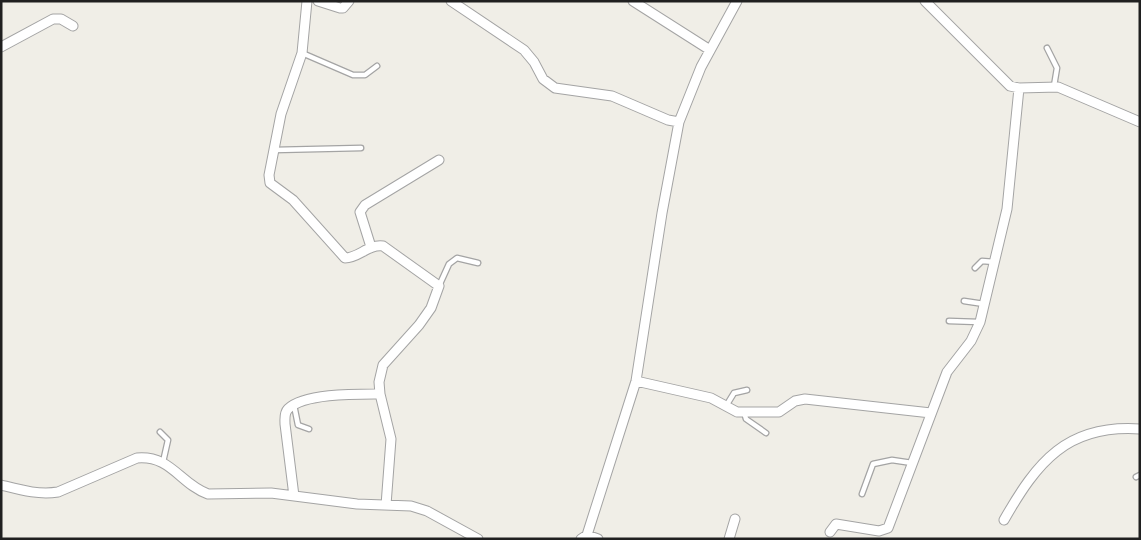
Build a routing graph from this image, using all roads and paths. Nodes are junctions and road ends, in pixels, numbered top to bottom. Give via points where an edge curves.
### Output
1 (307, 1) edge
2 (318, 1) edge
3 (349, 1) edge
4 (450, 1) edge
5 (633, 1) edge
6 (737, 1) edge
7 (925, 1) edge
8 (73, 26) dead end
9 (1, 47) edge
10 (1047, 48) dead end
11 (710, 50) junction
12 (302, 52) junction
13 (377, 66) dead end
14 (1054, 87) junction
15 (1019, 88) junction
16 (679, 122) junction
17 (1140, 122) edge
18 (361, 148) dead end
19 (274, 150) junction
20 (438, 160) dead end
21 (371, 247) junction
22 (995, 262) junction
23 (478, 263) dead end
24 (975, 268) dead end
25 (439, 286) junction
26 (964, 301) dead end
27 (986, 304) junction
28 (949, 321) dead end
29 (980, 322) junction
30 (636, 381) junction
31 (747, 390) dead end
32 (380, 394) junction
33 (294, 405) junction
34 (726, 406) junction
35 (744, 412) junction
36 (931, 413) junction
37 (1140, 428) edge
38 (310, 429) dead end
39 (160, 432) dead end
40 (766, 433) dead end
41 (163, 462) junction
42 (913, 464) junction
43 (1, 485) edge
44 (862, 494) dead end
45 (294, 496) junction
46 (386, 505) junction
47 (735, 519) dead end
48 (1004, 520) dead end
49 (830, 532) dead end
50 (584, 537) edge
51 (478, 539) edge
52 (598, 539) edge
53 (729, 539) edge

1 - 12 street
2 - 3 street via 340,8
4 - 16 street via 524,50 543,79 555,88 612,96
5 - 11 street
6 - 11 street
7 - 15 street via 1001,78 1010,86
8 - 9 street via 61,19 53,19
10 - 14 lane via 1056,68
11 - 16 street
12 - 13 lane via 354,75 365,75
12 - 19 street via 281,114
14 - 15 street
14 - 17 street
15 - 22 street via 1012,169
16 - 30 street
18 - 19 lane
19 - 21 street via 269,175 274,188 293,200 345,258
20 - 21 street via 365,205 360,212
21 - 25 street via 383,246
22 - 24 lane via 982,261
22 - 27 street
23 - 25 lane via 457,258 449,264
25 - 32 street via 420,325 383,365
26 - 27 lane
27 - 29 street
28 - 29 lane
29 - 36 street via 971,341 947,372
30 - 34 street via 688,391
30 - 50 street
31 - 34 lane via 734,393
32 - 33 street via 350,394
32 - 46 street via 391,439
33 - 38 lane via 298,424
33 - 45 street via 285,413 285,424
34 - 35 street
35 - 36 street via 780,412 795,401 805,399
35 - 40 lane via 746,419
36 - 42 street
37 - 48 street via 1106,428 1079,436 1043,464
39 - 41 lane via 168,440
41 - 43 street via 149,457 137,458 58,492 45,494
41 - 45 street via 199,491 208,494
42 - 44 lane via 892,460 873,464
42 - 49 street via 888,528 879,531 836,524
45 - 46 street
46 - 51 street via 411,506 427,511
47 - 53 street
50 - 52 street

